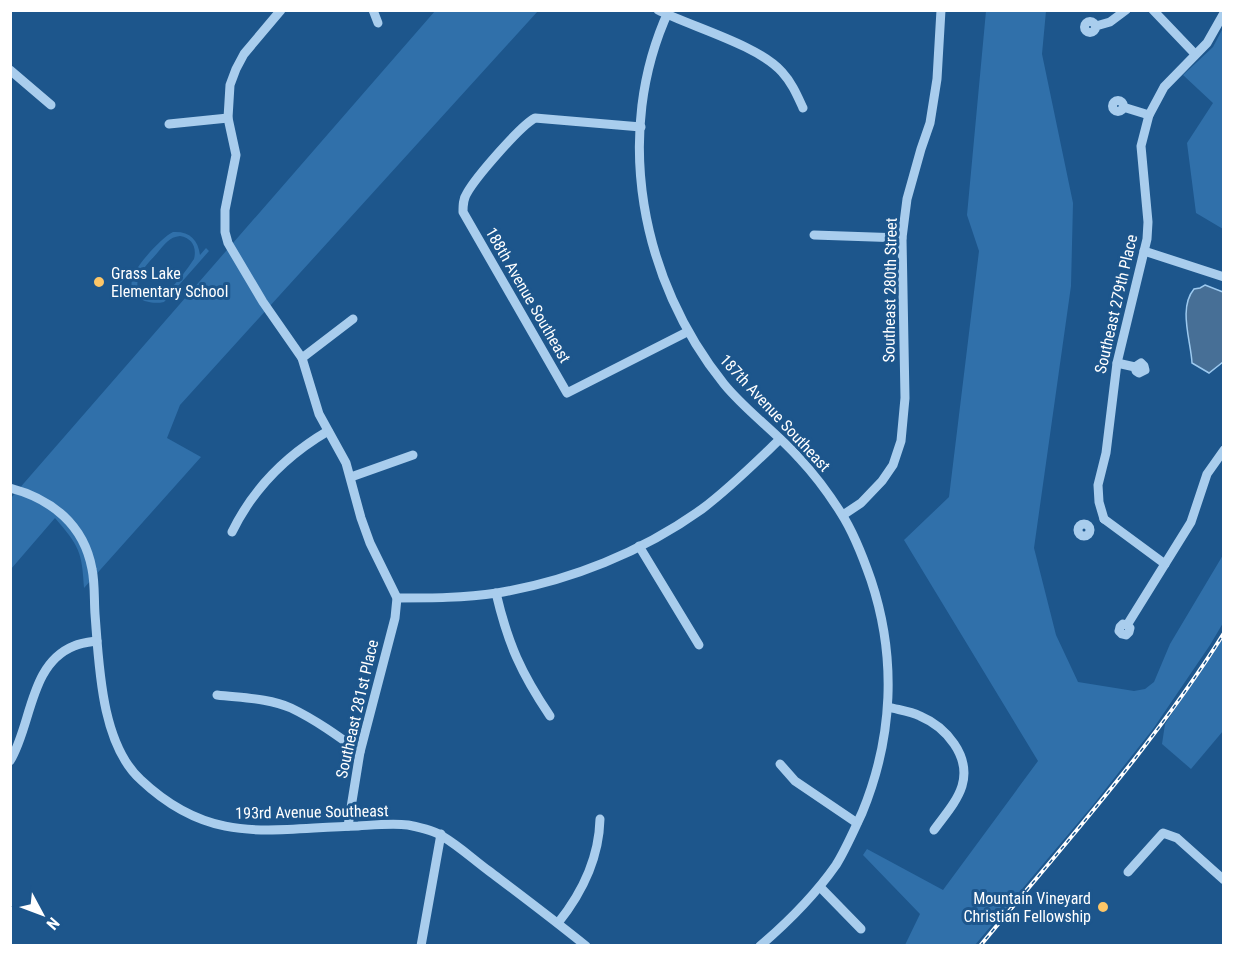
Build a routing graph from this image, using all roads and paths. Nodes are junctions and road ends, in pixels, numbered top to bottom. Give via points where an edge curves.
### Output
1 (281, 10) edge
2 (373, 10) edge
3 (941, 10) edge
4 (1126, 10) edge
5 (1154, 10) edge
6 (664, 12) edge
7 (1224, 13) edge
8 (378, 23) dead end
9 (1096, 26) dead end
10 (1195, 54) junction
11 (10, 70) edge
12 (51, 105) dead end
13 (1123, 107) dead end
14 (803, 108) dead end
15 (1149, 115) junction
16 (228, 118) junction
17 (170, 124) dead end
18 (641, 127) junction
19 (814, 234) dead end
20 (903, 238) junction
21 (1144, 251) junction
22 (1224, 277) edge
23 (353, 319) dead end
24 (687, 332) junction
25 (302, 358) junction
26 (1117, 363) junction
27 (1135, 367) dead end
28 (328, 431) junction
29 (780, 439) junction
30 (1224, 450) edge
31 (413, 455) dead end
32 (351, 477) junction
33 (10, 488) edge
34 (843, 515) junction
35 (1104, 519) junction
36 (1089, 527) dead end
37 (232, 532) dead end
38 (639, 546) junction
39 (1165, 564) junction
40 (496, 593) junction
41 (397, 598) junction
42 (1127, 625) dead end
43 (97, 641) junction
44 (699, 645) dead end
45 (217, 695) dead end
46 (888, 707) junction
47 (550, 716) dead end
48 (360, 752) junction
49 (10, 761) edge
50 (780, 764) dead end
51 (600, 819) dead end
52 (857, 823) junction
53 (348, 826) junction
54 (934, 830) dead end
55 (441, 834) junction
56 (1128, 872) dead end
57 (1224, 880) edge
58 (820, 887) junction
59 (558, 923) junction
60 (861, 929) dead end
61 (421, 945) edge
62 (586, 945) edge
63 (760, 945) edge

1 - 16 street via 236,69 230,85
2 - 8 street
3 - 20 street, Southeast 280th Street via 930,123 907,199
4 - 9 street via 1110,22
5 - 10 street
6 - 14 street via 772,64 793,86
6 - 18 street, 187th Avenue Southeast via 644,92
7 - 10 street, Southeast 279th Place via 1213,35
10 - 15 street, Southeast 279th Place via 1164,87
11 - 12 street
13 - 15 street
15 - 21 street, Southeast 279th Place via 1142,146 1149,222
16 - 17 street
16 - 25 street via 236,155 225,210 228,243
18 - 24 street, 187th Avenue Southeast via 639,165 647,223 658,266
18 - 24 street, 188th Avenue Southeast via 535,118 521,128 472,185 463,212 567,393
19 - 20 street
20 - 34 street, Southeast 280th Street via 904,398 899,451 873,492
21 - 22 street
21 - 26 street, Southeast 279th Place
23 - 25 street
24 - 29 street, 187th Avenue Southeast via 726,386
25 - 28 street
26 - 27 street
26 - 35 street, Southeast 279th Place via 1098,485
28 - 32 street
28 - 37 street via 301,447 270,477 248,503
29 - 34 street, 187th Avenue Southeast via 814,475
29 - 38 street via 701,509
30 - 39 street via 1207,474 1191,522
31 - 32 street
32 - 41 street via 370,543
33 - 43 street, 193rd Avenue Southeast via 46,502 66,517 81,537 93,569
34 - 46 street, 187th Avenue Southeast via 862,554 878,604 889,672
35 - 36 street
35 - 39 street
38 - 40 street via 563,578
38 - 44 street
39 - 42 street
40 - 41 street
40 - 47 street via 516,660
41 - 48 street, Southeast 281st Place
43 - 49 street via 74,646 50,665 37,687
43 - 53 street, 193rd Avenue Southeast via 113,739 132,772 163,799 196,818 229,828 267,831
45 - 48 street via 290,707
46 - 52 street, 187th Avenue Southeast via 874,778
46 - 54 street via 932,722 959,752 963,764 961,787
48 - 53 street, Southeast 281st Place
50 - 52 street via 795,781
51 - 59 street via 600,836 585,882
52 - 58 street, 187th Avenue Southeast
53 - 55 street, 193rd Avenue Southeast via 408,825
55 - 59 street, 193rd Avenue Southeast
55 - 61 street
56 - 57 street via 1163,833 1177,838
58 - 60 street
58 - 63 street, 187th Avenue Southeast
59 - 62 street, 193rd Avenue Southeast

